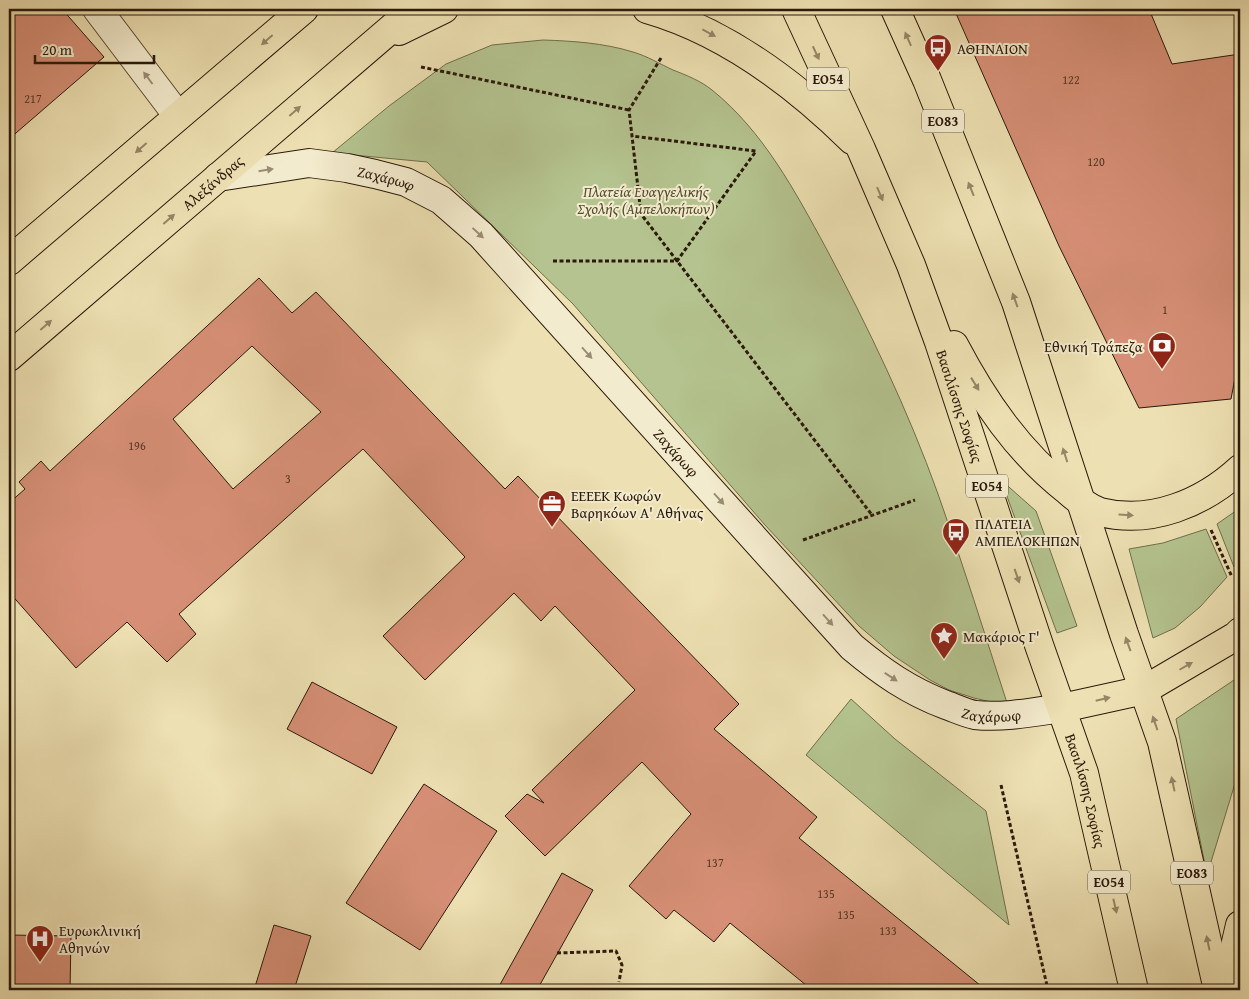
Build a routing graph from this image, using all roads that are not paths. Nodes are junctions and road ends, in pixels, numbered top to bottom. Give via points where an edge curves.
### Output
1 (97, 9) edge
2 (304, 9) edge
3 (414, 9) edge
4 (444, 9) edge
5 (647, 9) edge
6 (796, 9) edge
7 (895, 9) edge
8 (371, 46) junction
9 (178, 116) junction
10 (861, 149) junction
11 (218, 177) junction
12 (9, 261) edge
13 (911, 265) junction
14 (9, 357) edge
15 (1240, 469) edge
16 (1080, 501) junction
17 (1240, 632) edge
18 (1144, 690) junction
19 (1062, 708) junction
20 (1240, 925) edge
21 (1134, 990) edge
22 (1218, 990) edge
23 (1225, 990) edge

9 -> 1 main road
2 -> 9 main road
3 - 8 main road, Αλεξάνδρας
4 - 8 main road
5 -> 10 main road via 682,20 741,50 794,89
6 -> 10 main road, Βασιλίσσης Σοφίας / ΕΟ54
16 -> 7 main road, ΕΟ83 via 1016,302
11 -> 8 main road, Αλεξάνδρας
9 -> 12 main road
10 -> 13 main road, Βασιλίσσης Σοφίας / ΕΟ54
14 -> 11 main road, Αλεξάνδρας
11 -> 19 main road, Ζαχάρωφ via 309,163 406,182 441,200 481,235 852,647 880,670 908,688 974,715 1018,715
13 -> 16 main road via 975,384 1006,429 1050,477
13 -> 19 main road, Βασιλίσσης Σοφίας / ΕΟ54
16 -> 15 main road via 1099,511 1127,516 1153,514 1182,507 1205,496
18 -> 16 main road, ΕΟ83
18 -> 17 main road, Ζαχάρωφ
19 -> 18 main road, Ζαχάρωφ
22 -> 18 main road, ΕΟ83 via 1166,756
19 -> 21 main road, Βασιλίσσης Σοφίας / ΕΟ54 via 1084,773
20 - 23 main road

